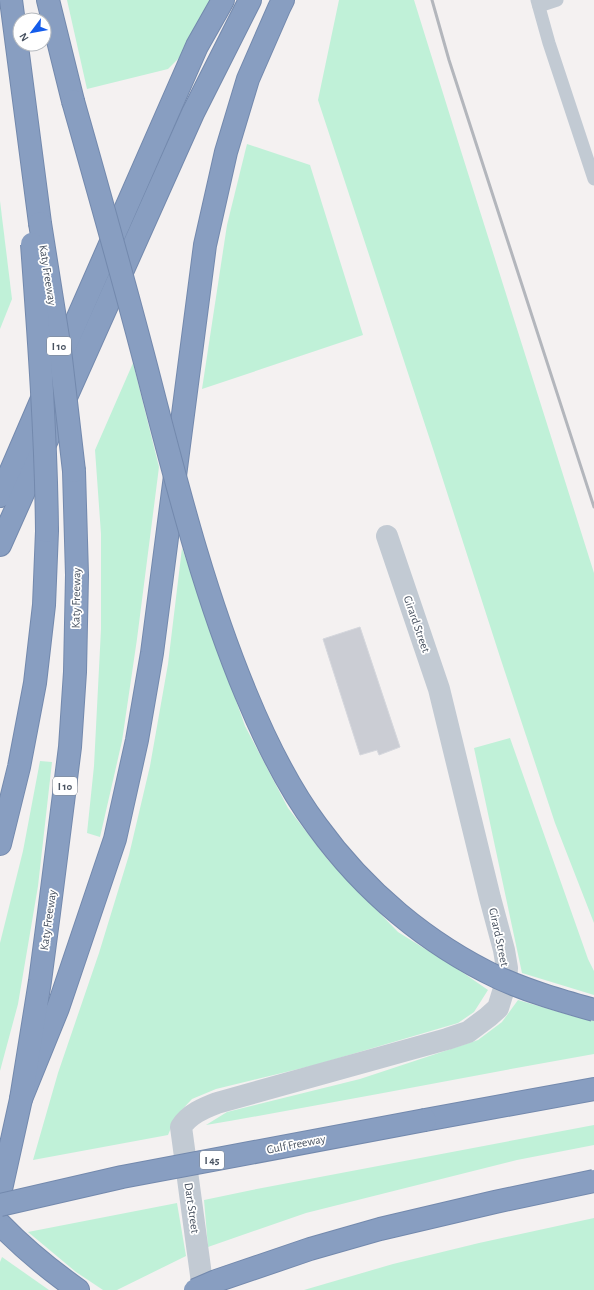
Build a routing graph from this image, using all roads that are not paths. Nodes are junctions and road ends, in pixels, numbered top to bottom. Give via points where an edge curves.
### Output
1 (11, 0) edge
2 (48, 0) edge
3 (223, 0) edge
4 (250, 0) edge
5 (283, 0) edge
6 (557, 0) edge
7 (538, 3) edge
8 (25, 109) junction
9 (594, 180) edge
10 (0, 496) edge
11 (387, 536) dead end
12 (0, 546) edge
13 (0, 844) edge
14 (594, 1010) edge
15 (594, 1089) edge
16 (21, 1099) junction
17 (181, 1127) joint
18 (594, 1181) edge
19 (0, 1194) edge
20 (0, 1205) edge
21 (0, 1224) edge
22 (78, 1290) edge
23 (195, 1290) edge
24 (203, 1290) edge

1 - 8 highway, Katy Freeway / I 10
2 - 14 highway, bridge via 170,461 211,602 233,664 265,738 284,774 301,804 334,849 358,877 413,926 499,978 536,993
3 - 10 highway via 194,53
4 - 12 highway via 192,113
5 - 16 highway via 248,79 226,152 205,245 152,653 137,740 115,839 58,1008
6 - 7 lane
7 - 9 lane
8 - 13 highway, bridge via 44,415 47,531 44,605 35,683 19,767
8 - 16 highway, Katy Freeway / I 10, bridge via 60,350 74,471 76,583 75,672 70,746 49,913
11 - 17 street, Girard Street via 439,689 504,950 507,968 502,997 498,1008 468,1032 207,1107 190,1116
15 - 20 highway, Gulf Freeway / I 45, bridge via 122,1177
16 - 19 highway, Katy Freeway / I 10
17 - 24 street, Dart Street
18 - 23 highway, bridge via 380,1229 310,1249
21 - 22 highway via 38,1260

